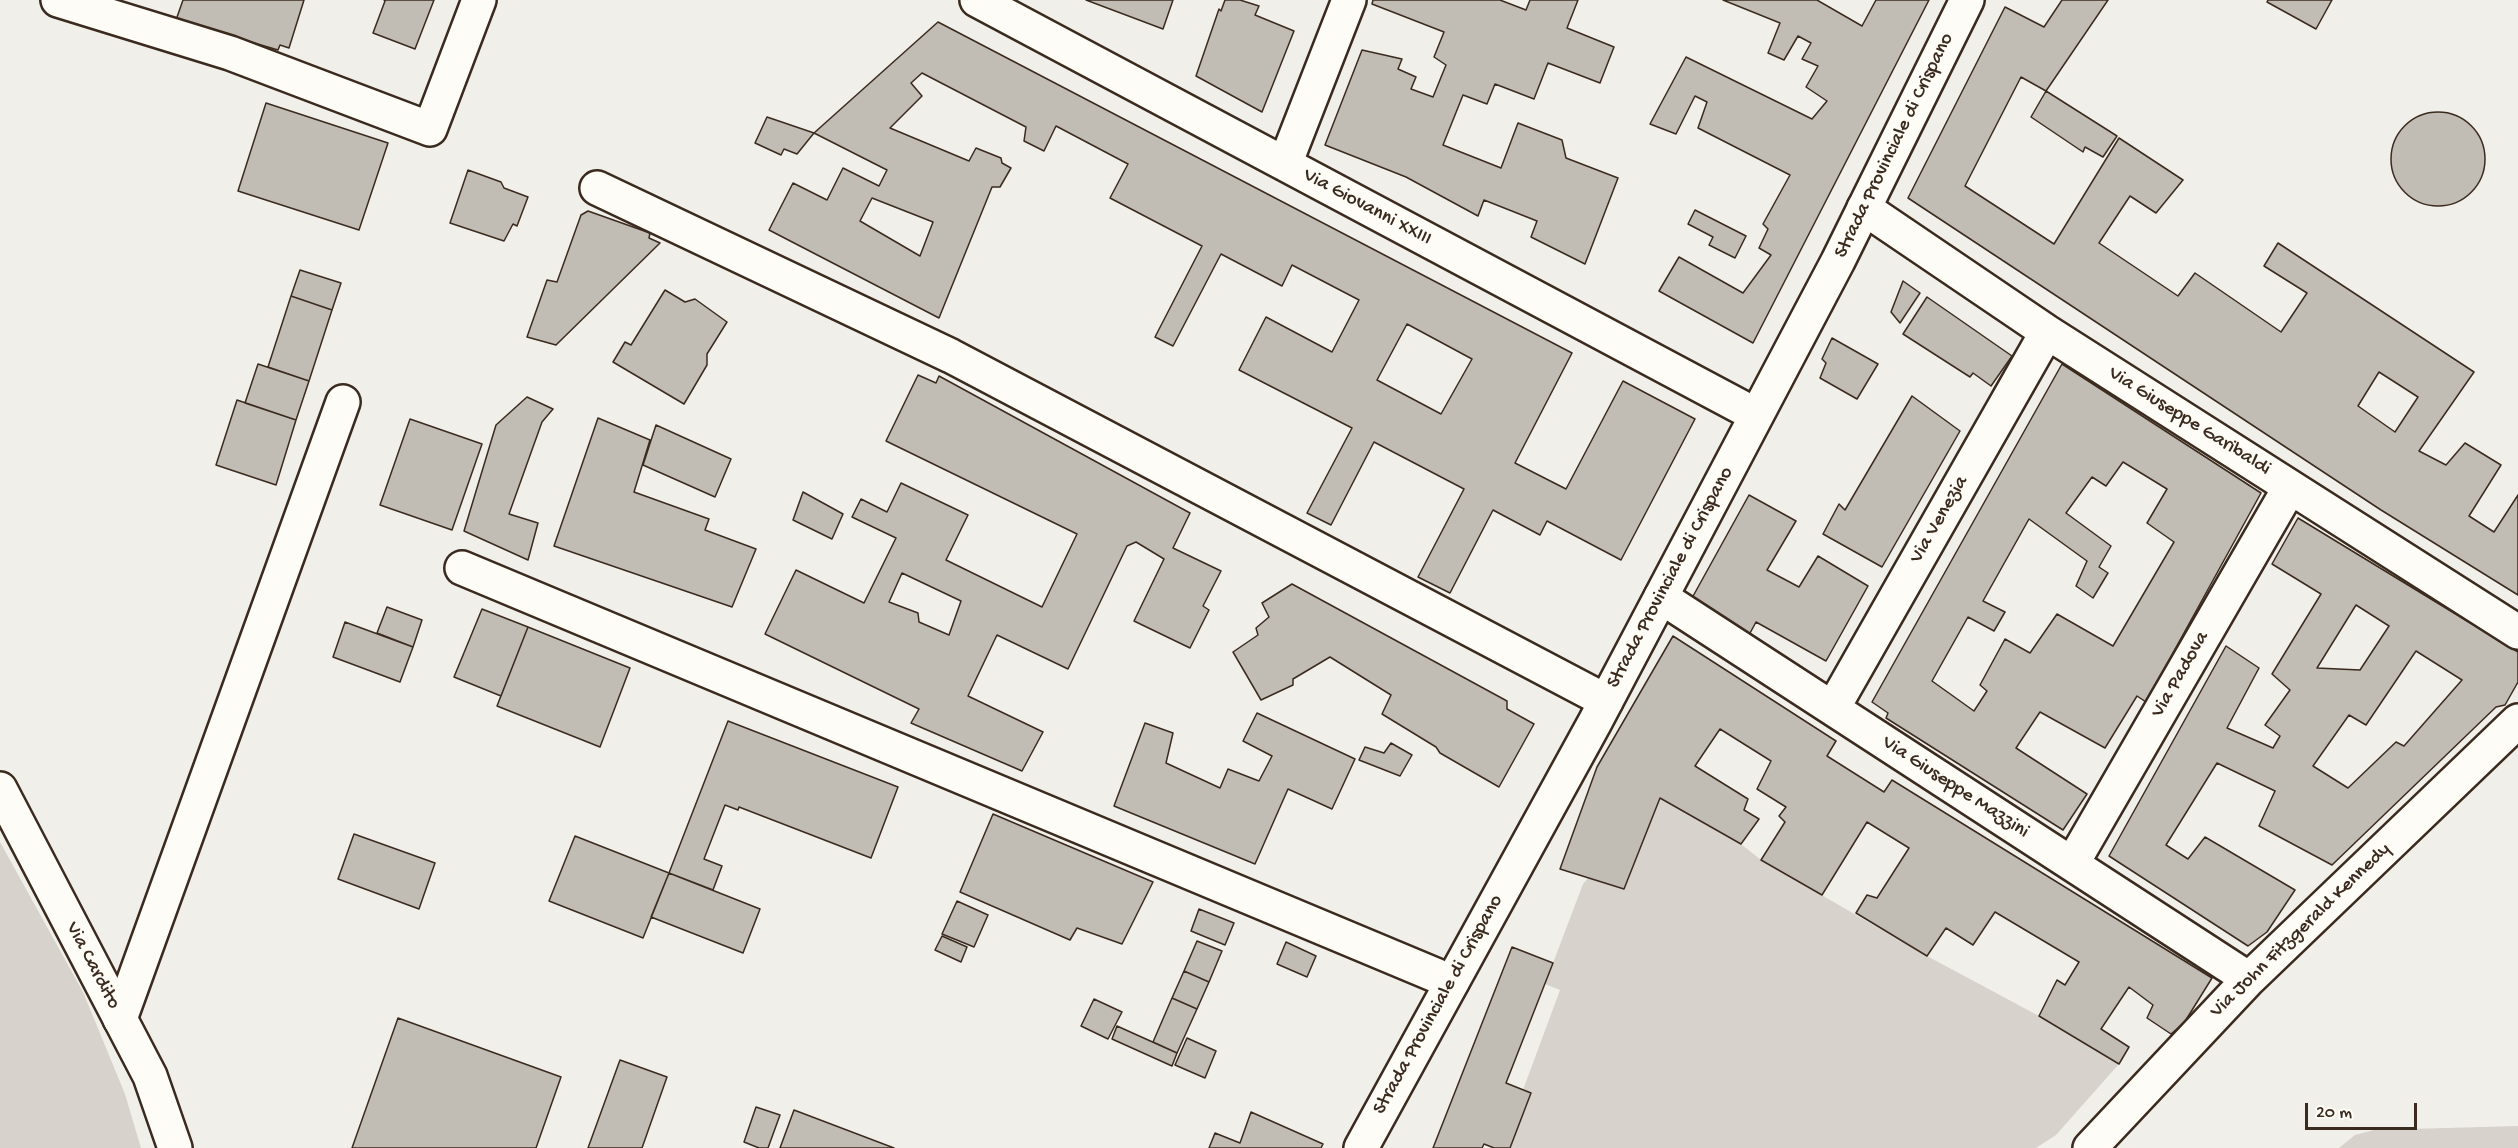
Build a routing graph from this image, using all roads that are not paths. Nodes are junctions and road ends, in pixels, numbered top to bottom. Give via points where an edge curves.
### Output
1 (58, 0) edge
2 (479, 0) edge
3 (977, 0) edge
4 (1349, 0) edge
5 (1967, 0) edge
6 (1285, 164) junction
7 (597, 188) dead end
8 (1864, 208) junction
9 (2047, 332) junction
10 (343, 402) dead end
11 (1756, 415) junction
12 (2290, 486) junction
13 (462, 568) dead end
14 (1661, 597) junction
15 (2518, 632) edge
16 (1606, 701) junction
17 (1833, 708) junction
18 (2518, 721) edge
19 (0, 789) edge
20 (2072, 864) junction
21 (2249, 979) junction
22 (1452, 982) junction
23 (120, 1019) junction
24 (175, 1148) edge
25 (1361, 1148) edge
26 (2090, 1148) edge

1 - 2 street via 230,53 430,129
3 - 6 street, Via Giovanni XXIII
4 - 6 street
5 - 8 street, Strada Provinciale di Crispano
6 - 11 street, Via Giovanni XXIII
7 - 16 street via 951,356
8 - 9 street, Via Giuseppe Garibaldi
8 - 11 street, Strada Provinciale di Crispano
9 - 12 street, Via Giuseppe Garibaldi
9 - 17 street, Via Venezia
10 - 23 street
11 - 14 street, Strada Provinciale di Crispano
12 - 15 street, Via Giuseppe Garibaldi
12 - 20 street, Via Padova
13 - 22 street
14 - 16 street, Strada Provinciale di Crispano
14 - 17 street, Via Giuseppe Mazzini
16 - 22 street, Strada Provinciale di Crispano
17 - 20 street, Via Giuseppe Mazzini
18 - 21 street, Via John Fitzgerald Kennedy
19 - 23 street, Via Cardito
20 - 21 street, Via Giuseppe Mazzini
21 - 26 street, Via John Fitzgerald Kennedy
22 - 25 street, Strada Provinciale di Crispano
23 - 24 street, Via Cardito via 150,1076

